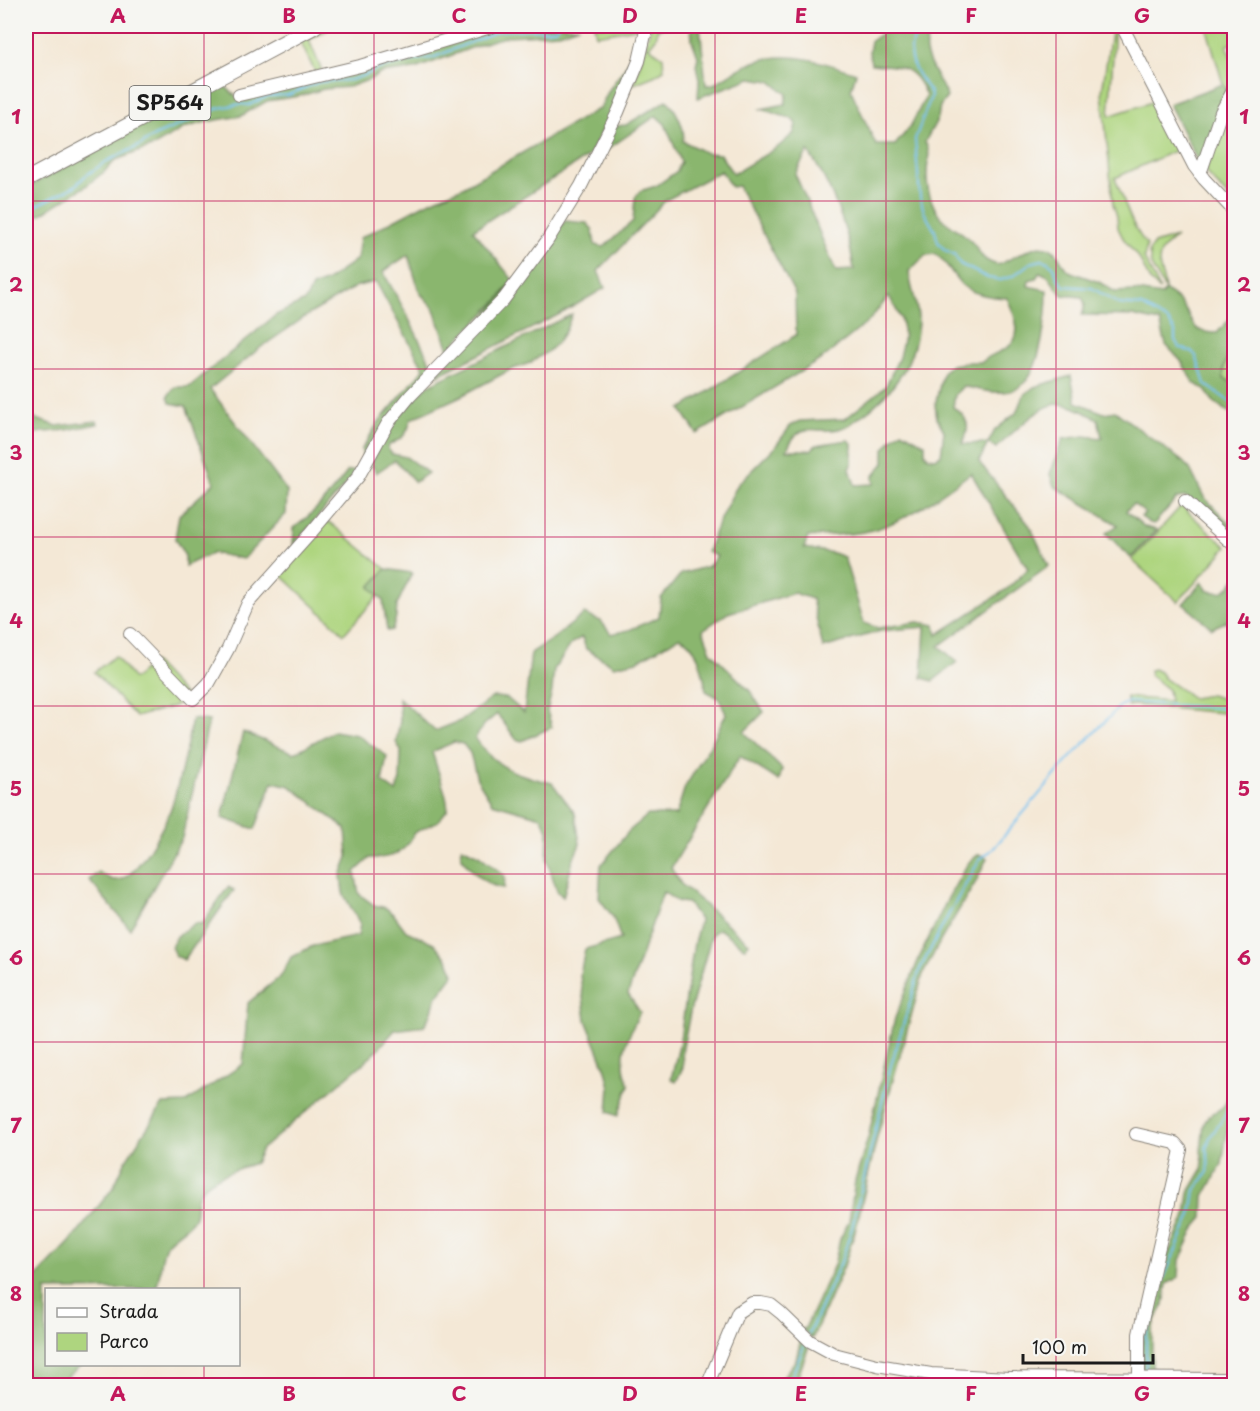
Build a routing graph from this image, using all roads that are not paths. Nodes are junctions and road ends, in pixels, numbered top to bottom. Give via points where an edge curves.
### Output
1 (315, 26) edge
2 (495, 26) edge
3 (647, 26) edge
4 (1122, 26) edge
5 (1234, 89) edge
6 (238, 94) dead end
7 (1199, 173) junction
8 (26, 180) edge
9 (1234, 211) edge
10 (1185, 501) dead end
11 (1234, 545) edge
12 (130, 634) dead end
13 (1136, 1134) dead end
14 (1138, 1379) junction
15 (1234, 1379) edge
16 (707, 1386) edge

1 - 8 main road, SP564
2 - 6 street via 360,66
3 - 12 street via 639,61 618,112 581,186 547,241 504,299 387,423 358,477 248,603 210,683 193,699
4 - 7 street
5 - 7 street via 1221,112
7 - 9 street
10 - 11 street
13 - 14 street via 1175,1143 1181,1150 1139,1334
14 - 15 street
14 - 16 street via 942,1375 877,1365 818,1346 771,1305 752,1303 738,1312

